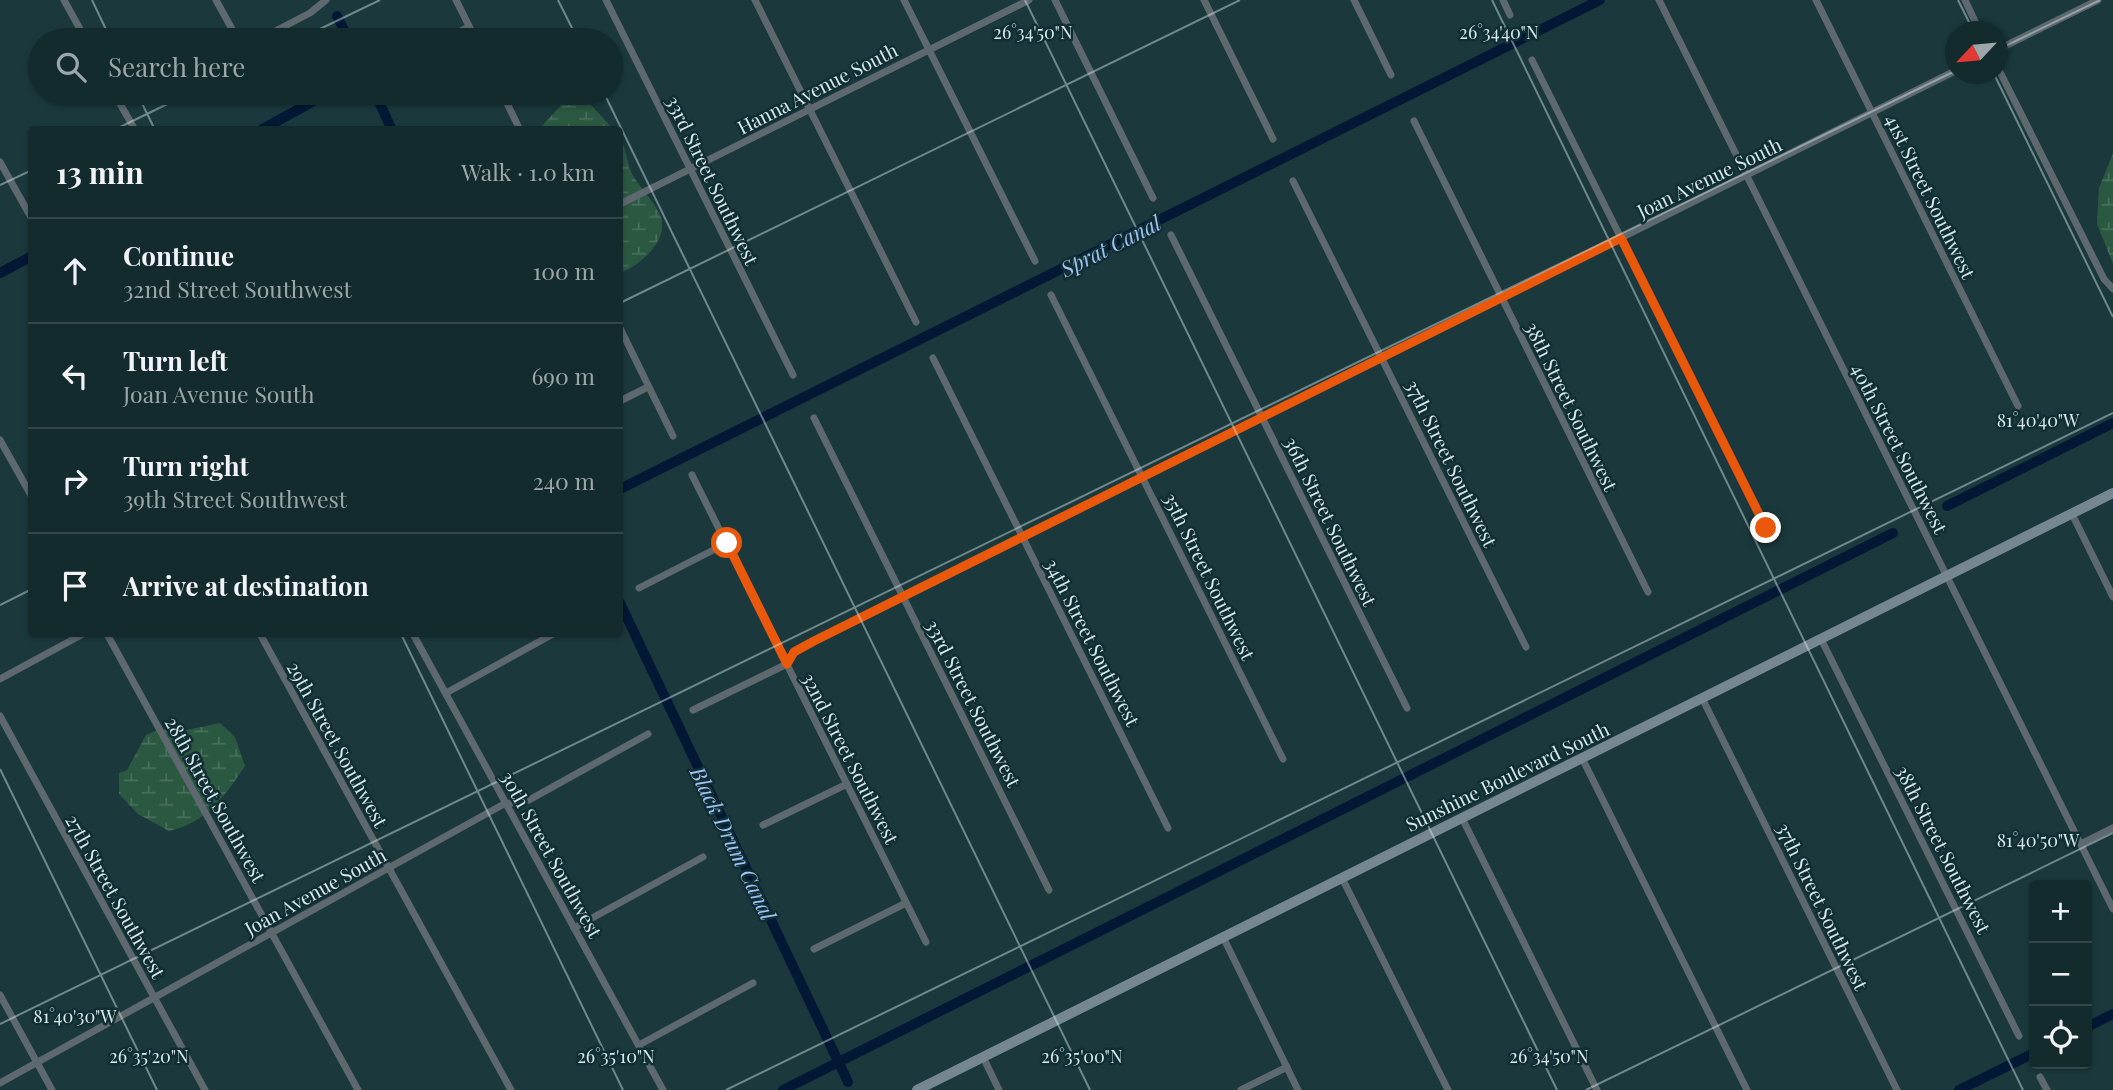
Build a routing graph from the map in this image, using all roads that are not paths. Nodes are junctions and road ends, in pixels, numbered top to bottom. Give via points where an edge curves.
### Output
1 (64, 0) edge
2 (216, 0) edge
3 (326, 0) edge
4 (456, 0) edge
5 (606, 0) edge
6 (755, 0) edge
7 (904, 0) edge
8 (1028, 0) edge
9 (1055, 0) edge
10 (1204, 0) edge
11 (1354, 0) edge
12 (1503, 0) edge
13 (1659, 0) edge
14 (1816, 0) edge
15 (1965, 0) edge
16 (2098, 0) edge
17 (1510, 15) dead end
18 (1975, 21) edge
19 (469, 27) edge
20 (79, 28) edge
21 (231, 28) edge
22 (281, 28) edge
23 (620, 28) edge
24 (623, 34) edge
25 (2008, 45) edge
26 (929, 50) junction
27 (1532, 60) dead end
28 (1391, 75) dead end
29 (1945, 76) edge
30 (2006, 84) edge
31 (121, 105) edge
32 (508, 105) edge
33 (809, 109) junction
34 (1872, 113) junction
35 (1413, 121) dead end
36 (133, 126) edge
37 (518, 126) edge
38 (1273, 139) dead end
39 (0, 162) edge
40 (690, 169) junction
41 (1747, 176) junction
42 (1293, 181) dead end
43 (1153, 198) dead end
44 (623, 202) edge
45 (28, 212) edge
46 (1171, 235) dead end
47 (1621, 238) junction
48 (1035, 261) dead end
49 (2113, 289) edge
50 (1051, 295) dead end
51 (1501, 298) junction
52 (916, 322) dead end
53 (623, 334) edge
54 (933, 358) dead end
55 (1382, 358) junction
56 (793, 375) dead end
57 (649, 387) junction
58 (623, 400) edge
59 (2018, 406) dead end
60 (1262, 417) junction
61 (814, 418) dead end
62 (673, 436) dead end
63 (0, 440) edge
64 (692, 475) dead end
65 (1143, 477) junction
66 (28, 490) edge
67 (2113, 493) edge
68 (2072, 514) junction
69 (1766, 528) dead end
70 (1023, 537) junction
71 (727, 543) junction
72 (1947, 576) junction
73 (639, 588) dead end
74 (1648, 592) dead end
75 (902, 597) junction
76 (2113, 597) edge
77 (77, 637) edge
78 (109, 637) edge
79 (262, 637) edge
80 (415, 637) edge
81 (549, 637) edge
82 (1821, 639) junction
83 (1526, 647) dead end
84 (787, 664) junction
85 (0, 679) edge
86 (446, 693) junction
87 (1702, 698) junction
88 (1407, 708) dead end
89 (693, 710) dead end
90 (0, 716) edge
91 (648, 734) dead end
92 (1582, 758) junction
93 (1283, 759) dead end
94 (847, 784) junction
95 (504, 804) junction
96 (1462, 818) junction
97 (763, 825) dead end
98 (1168, 828) dead end
99 (2113, 828) edge
100 (2081, 844) junction
101 (703, 857) dead end
102 (389, 868) junction
103 (1342, 878) junction
104 (1049, 890) dead end
105 (906, 903) junction
106 (2113, 909) edge
107 (574, 928) junction
108 (271, 933) junction
109 (1223, 937) junction
110 (926, 942) dead end
111 (814, 949) dead end
112 (753, 983) dead end
113 (0, 995) edge
114 (154, 998) junction
115 (2019, 1036) dead end
116 (639, 1045) junction
117 (983, 1057) junction
118 (37, 1062) junction
119 (1287, 1067) junction
120 (2040, 1076) dead end
121 (0, 1083) edge
122 (52, 1090) edge
123 (205, 1090) edge
124 (358, 1090) edge
125 (511, 1090) edge
126 (663, 1090) edge
127 (917, 1090) edge
128 (999, 1090) edge
129 (1241, 1090) edge
130 (1298, 1090) edge
131 (1448, 1090) edge
132 (1597, 1090) edge
133 (1747, 1090) edge
134 (1897, 1090) edge
135 (2047, 1090) edge

1 - 20 street
2 - 21 street
3 - 22 street
4 - 19 street
5 - 23 street, 33rd Street Southwest
6 - 33 street
7 - 26 street
8 - 26 street, Hanna Avenue South
9 - 43 street
10 - 38 street
11 - 28 street
12 - 17 street
13 - 41 street, 40th Street Southwest
14 - 34 street, 41st Street Southwest
15 - 18 street
16 - 25 street
24 - 40 street, 33rd Street Southwest
26 - 33 street, Hanna Avenue South
26 - 48 street
27 - 47 street
29 - 34 street, Joan Avenue South
30 - 49 street
31 - 36 street
32 - 37 street
33 - 40 street, Hanna Avenue South
33 - 52 street
34 - 41 street, Joan Avenue South
34 - 59 street, 41st Street Southwest
35 - 51 street, 38th Street Southwest
39 - 45 street
40 - 44 street, Hanna Avenue South
40 - 56 street, 33rd Street Southwest
41 - 47 street, Joan Avenue South
41 - 72 street, 40th Street Southwest
42 - 55 street, 37th Street Southwest
46 - 60 street, 36th Street Southwest
47 - 51 street, Joan Avenue South
47 - 69 street
50 - 65 street, 35th Street Southwest
51 - 55 street, Joan Avenue South
51 - 74 street, 38th Street Southwest
53 - 57 street
54 - 70 street, 34th Street Southwest
55 - 60 street, Joan Avenue South
55 - 83 street, 37th Street Southwest
57 - 58 street
57 - 62 street
60 - 65 street, Joan Avenue South
60 - 88 street, 36th Street Southwest
61 - 75 street, 33rd Street Southwest
63 - 66 street
64 - 71 street, 32nd Street Southwest
65 - 70 street, Joan Avenue South
65 - 93 street, 35th Street Southwest
67 - 68 street, Sunshine Boulevard South
68 - 72 street, Sunshine Boulevard South
68 - 76 street
70 - 75 street, Joan Avenue South
70 - 98 street, 34th Street Southwest
71 - 73 street
71 - 84 street, 32nd Street Southwest
72 - 82 street, Sunshine Boulevard South
72 - 100 street, 40th Street Southwest
75 - 84 street, Joan Avenue South via 794,652
75 - 104 street, 33rd Street Southwest
77 - 85 street
78 - 108 street, 28th Street Southwest
79 - 102 street, 29th Street Southwest
80 - 86 street, 30th Street Southwest
81 - 86 street
82 - 87 street, Sunshine Boulevard South
82 - 115 street, 38th Street Southwest
84 - 89 street, Joan Avenue South
84 - 94 street, 32nd Street Southwest
86 - 95 street, 30th Street Southwest
87 - 92 street, Sunshine Boulevard South
87 - 134 street, 37th Street Southwest
90 - 114 street, 27th Street Southwest
91 - 95 street, Joan Avenue South via 529,800
92 - 96 street, Sunshine Boulevard South
92 - 133 street
94 - 97 street
94 - 105 street, 32nd Street Southwest
95 - 102 street, Joan Avenue South
95 - 107 street, 30th Street Southwest
96 - 103 street, Sunshine Boulevard South
96 - 132 street
99 - 100 street
100 - 106 street, 40th Street Southwest
101 - 107 street
102 - 108 street, Joan Avenue South
102 - 125 street, 29th Street Southwest
103 - 109 street, Sunshine Boulevard South
103 - 131 street
105 - 110 street, 32nd Street Southwest
105 - 111 street
107 - 116 street, 30th Street Southwest
108 - 114 street, Joan Avenue South
108 - 124 street, 28th Street Southwest
109 - 117 street, Sunshine Boulevard South
109 - 119 street
112 - 116 street
113 - 118 street
114 - 118 street, Joan Avenue South
114 - 123 street, 27th Street Southwest
116 - 126 street, 30th Street Southwest
117 - 127 street, Sunshine Boulevard South
117 - 128 street
118 - 121 street, Joan Avenue South
118 - 122 street
119 - 129 street
119 - 130 street
120 - 135 street

